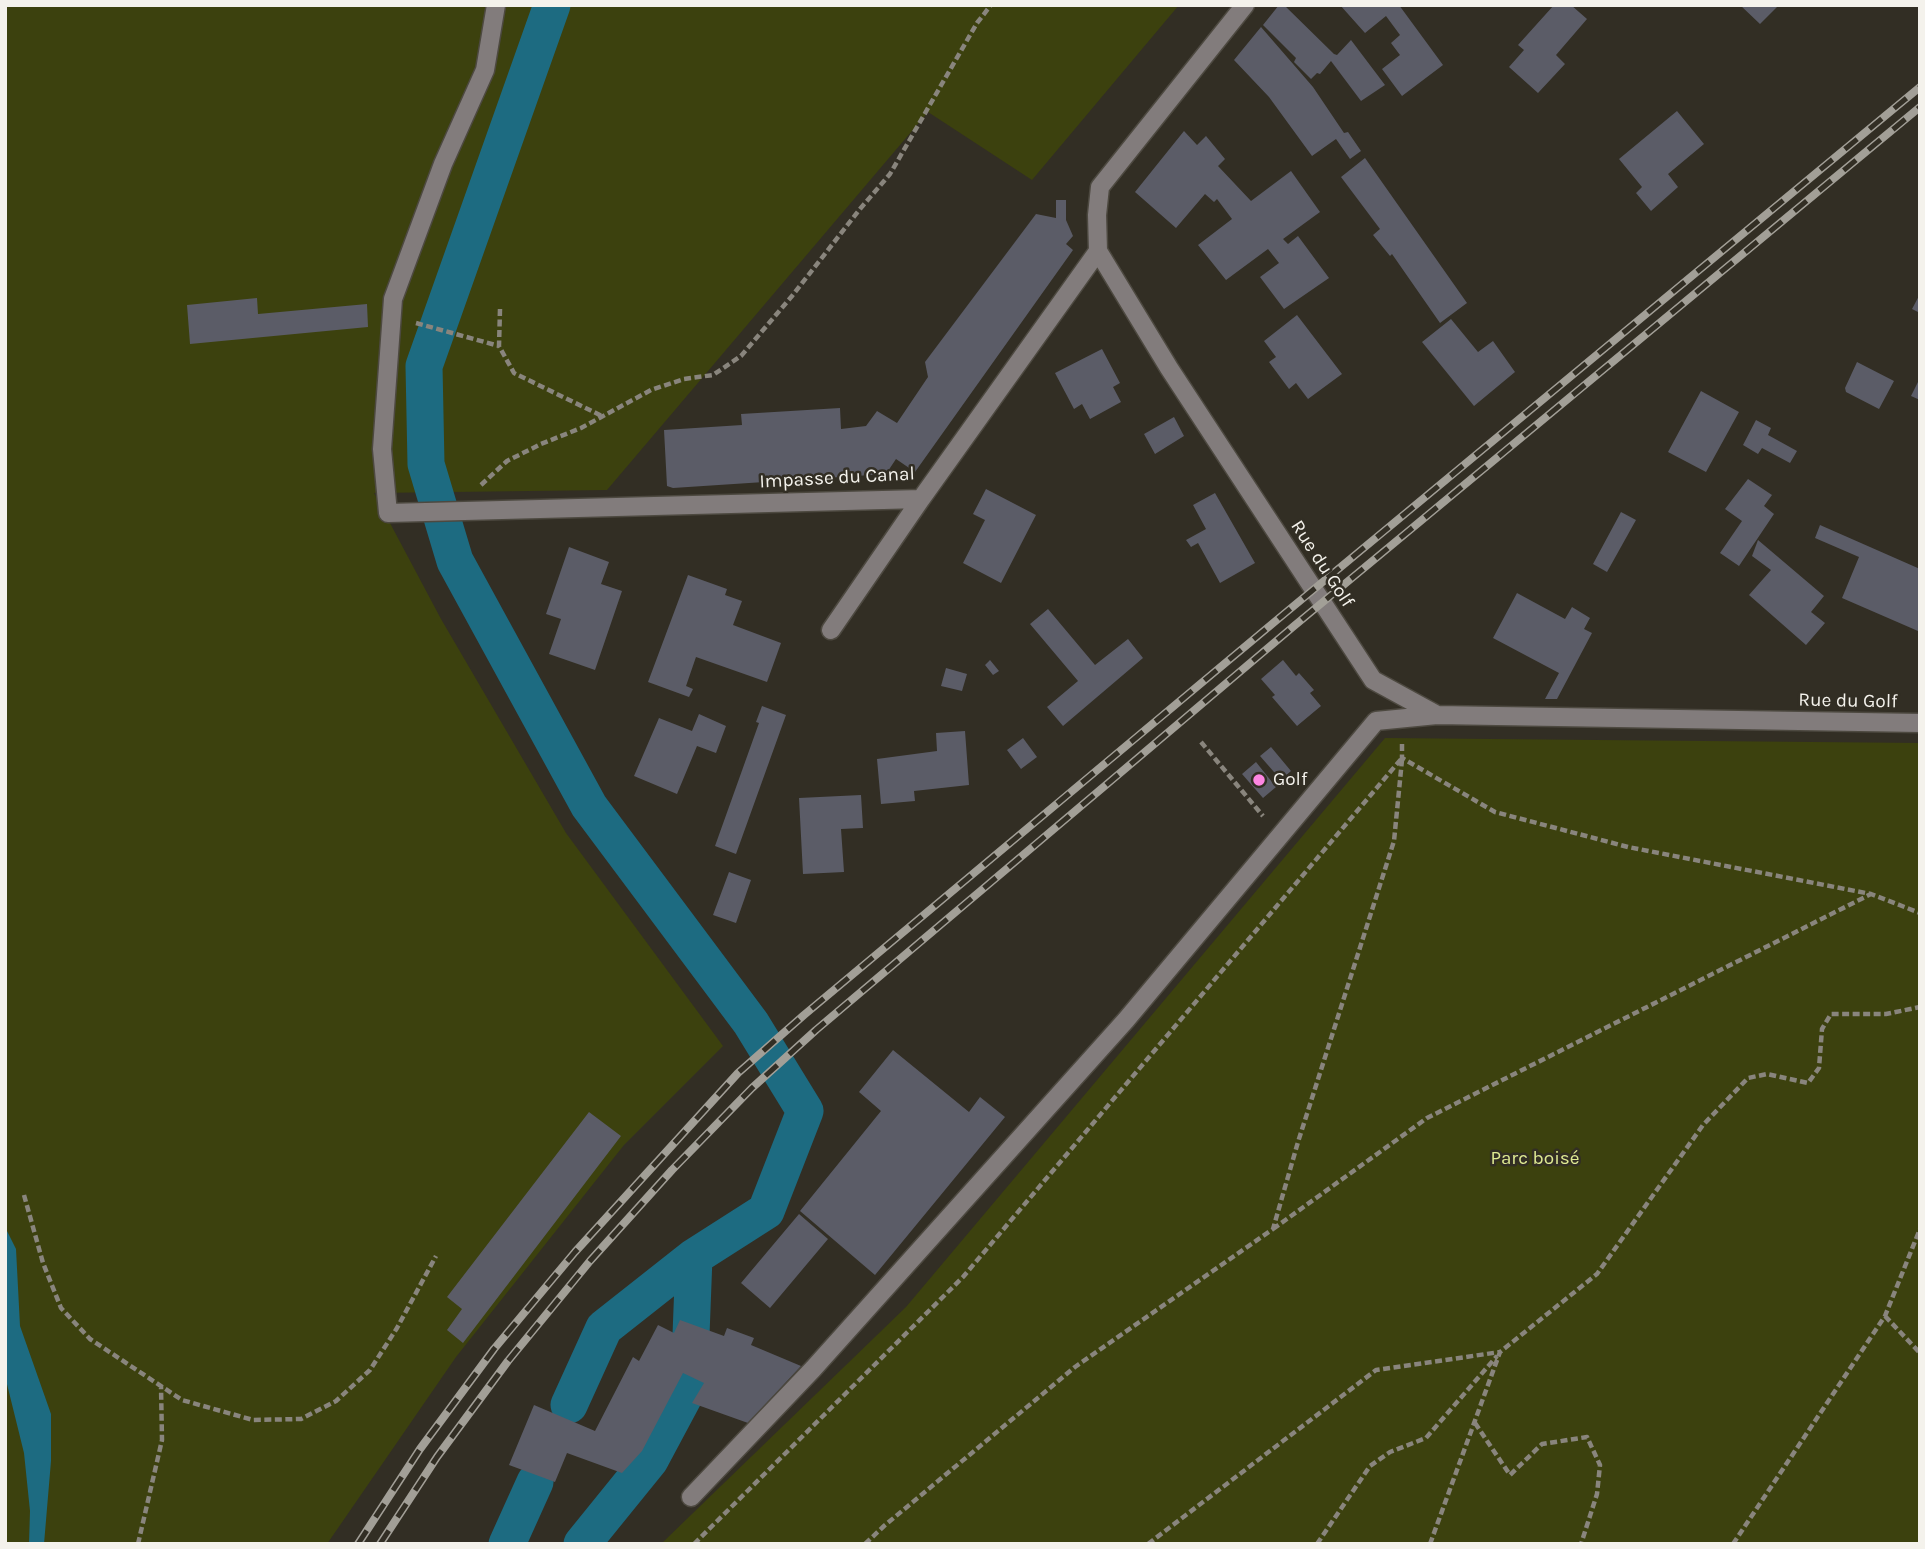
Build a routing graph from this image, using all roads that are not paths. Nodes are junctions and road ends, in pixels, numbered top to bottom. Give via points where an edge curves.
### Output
1 (496, 5) edge
2 (1245, 5) edge
3 (1098, 251) junction
4 (921, 499) junction
5 (831, 630) dead end
6 (1437, 715) junction
7 (1920, 723) edge
8 (691, 1497) dead end

1 - 4 street, Impasse du Canal via 485,70 443,164 393,299 382,449 387,513
2 - 3 street, Rue du Golf via 1100,187
3 - 4 street, Impasse du Canal
3 - 6 street, Rue du Golf via 1373,680
4 - 5 street
6 - 7 street, Rue du Golf
6 - 8 street via 1376,721 1089,1061 813,1369

